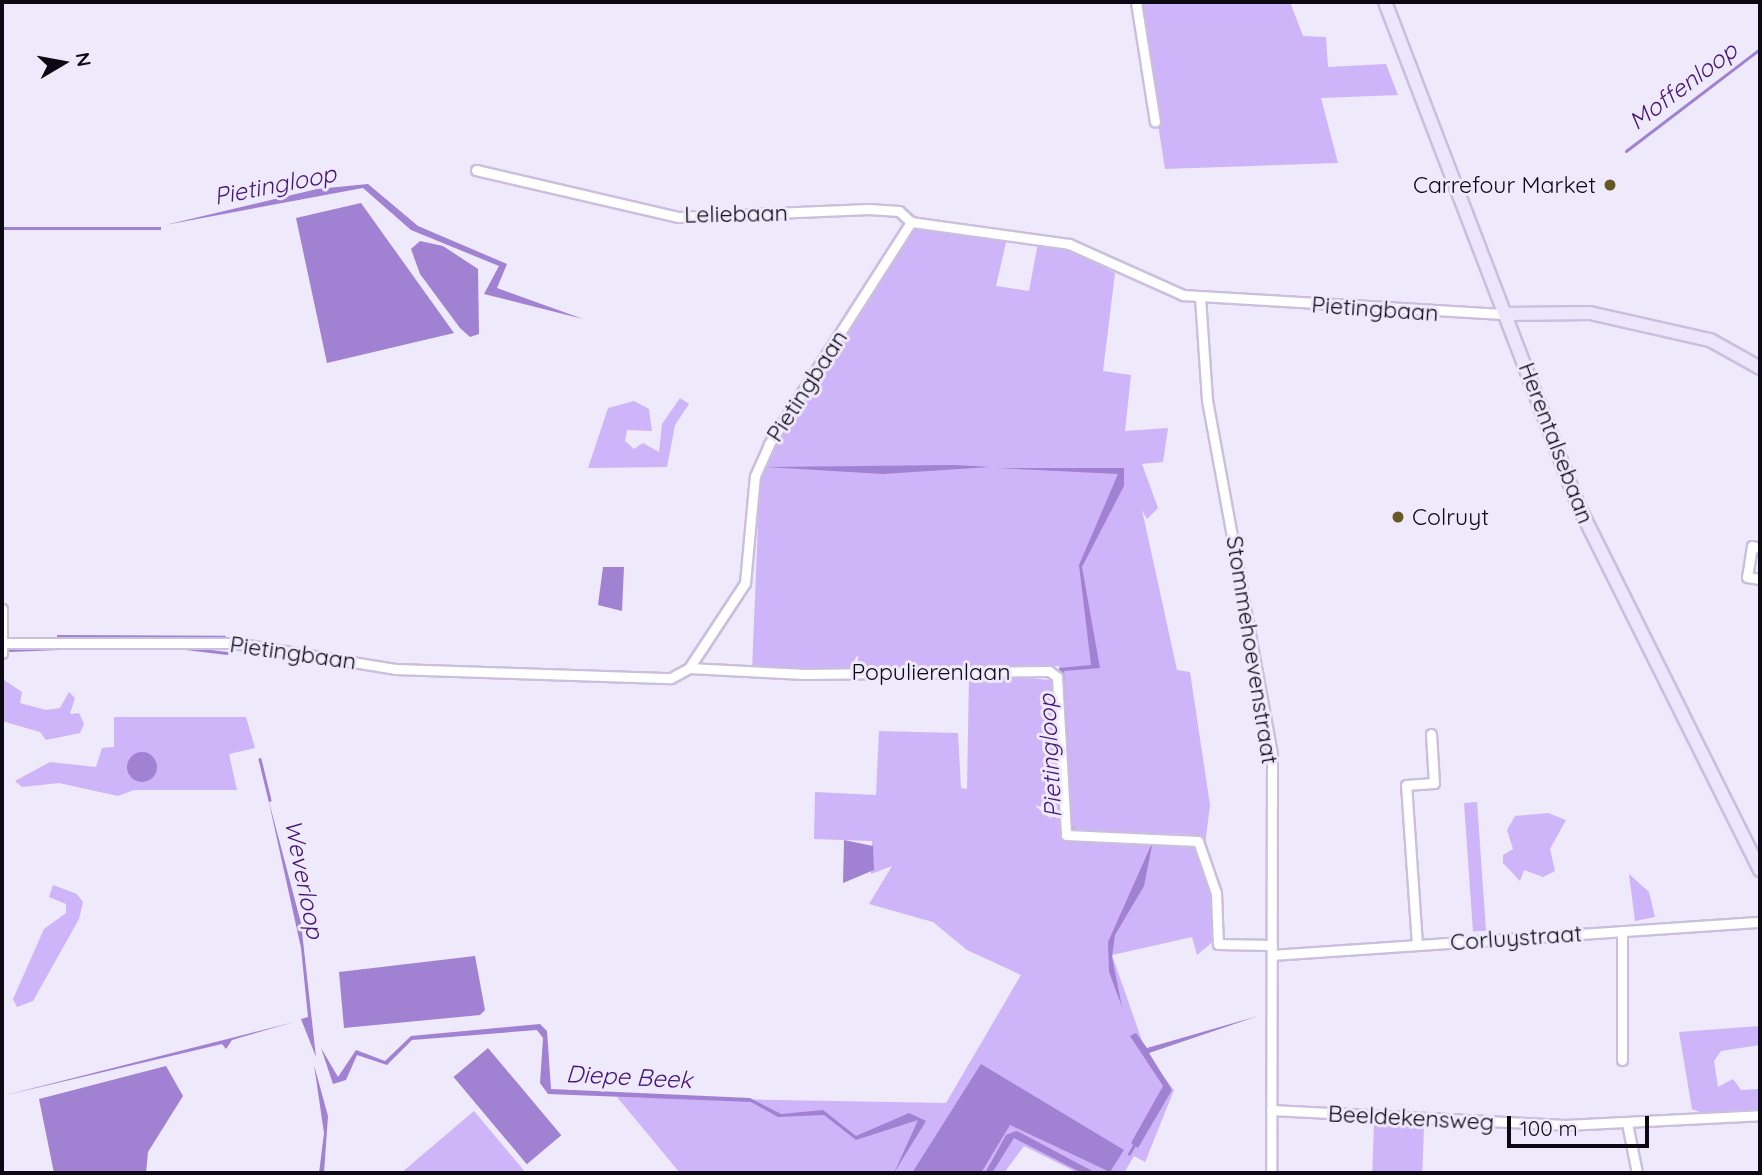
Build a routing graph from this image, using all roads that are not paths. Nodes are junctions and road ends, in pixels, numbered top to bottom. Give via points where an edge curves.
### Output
1 (1136, 2) edge
2 (1385, 2) edge
3 (1155, 122) dead end
4 (476, 170) dead end
5 (911, 222) junction
6 (1200, 297) junction
7 (1506, 314) junction
8 (1760, 368) edge
9 (1760, 548) edge
10 (1760, 579) edge
11 (2, 609) edge
12 (5, 643) junction
13 (2, 653) edge
14 (689, 668) junction
15 (1432, 734) dead end
16 (1760, 870) edge
17 (1760, 922) edge
18 (1622, 931) junction
19 (1417, 944) junction
20 (1272, 950) junction
21 (1622, 1060) dead end
22 (1271, 1110) junction
23 (1760, 1115) edge
24 (1627, 1123) junction
25 (1271, 1173) edge
26 (1637, 1173) edge

1 - 3 street
2 - 7 main road, Herentalsebaan
4 - 5 street, Leliebaan via 678,217 869,209 898,211
5 - 6 street, Pietingbaan via 1069,244 1152,286
5 - 14 street, Pietingbaan via 796,395 760,463 745,583
6 - 7 street, Pietingbaan
6 - 20 street, Stommehoevenstraat via 1207,400 1269,726
7 - 8 main road via 1590,313 1710,340
7 - 16 main road, Herentalsebaan via 1578,505
9 - 10 street via 1752,546 1747,577
11 - 12 street
12 - 13 street
12 - 14 street, Pietingbaan via 236,643 481,676 656,680
14 - 20 street, Populierenlaan via 804,674 1049,671 1057,677 1066,835 1184,837 1203,846 1216,893 1218,944
15 - 19 street via 1434,783 1406,786
17 - 18 street, Corluystraat
18 - 19 street, Corluystraat
18 - 21 street
19 - 20 street, Corluystraat
20 - 22 street, Stommehoevenstraat
22 - 24 street, Beeldekensweg
22 - 25 street, Stommehoevenstraat
23 - 24 street, Beeldekensweg
24 - 26 street

